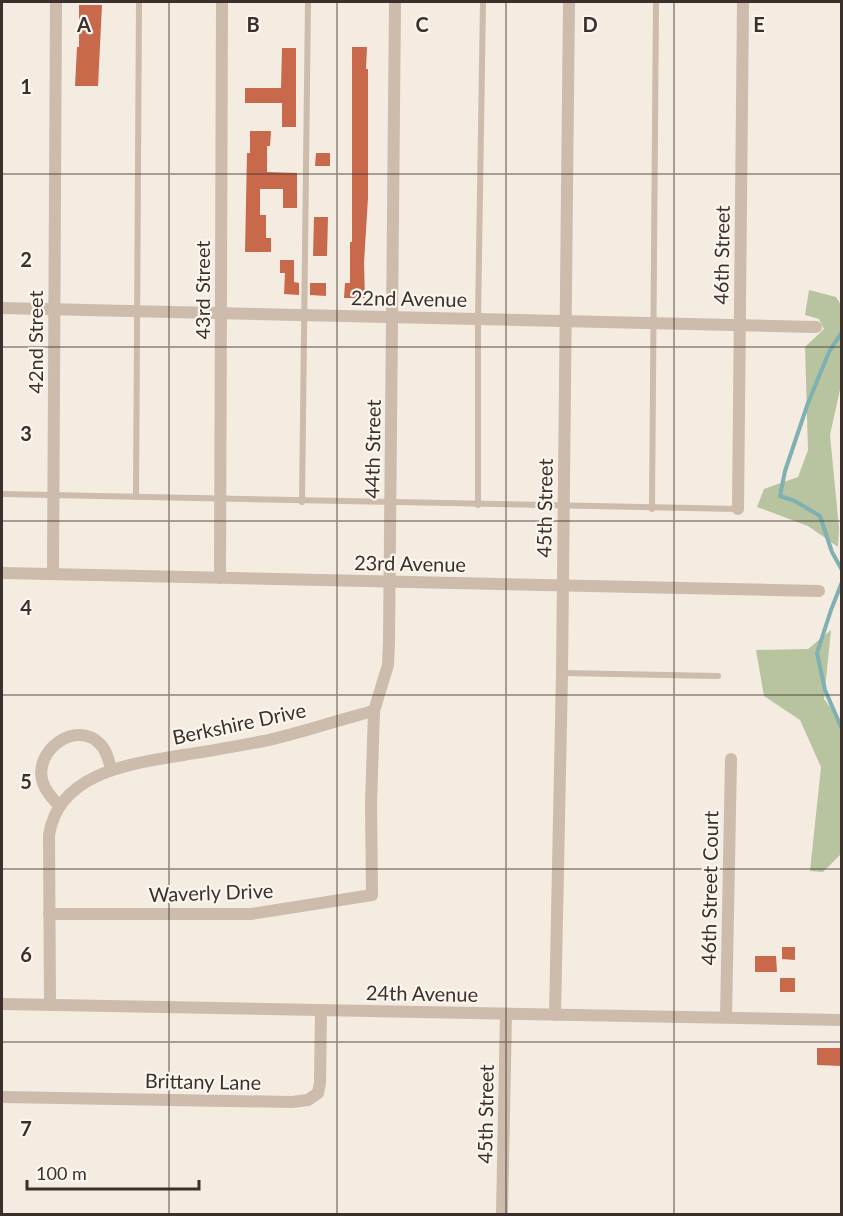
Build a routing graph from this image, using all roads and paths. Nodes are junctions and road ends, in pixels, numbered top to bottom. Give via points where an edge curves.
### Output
1 (56, 2) edge
2 (139, 2) edge
3 (222, 2) edge
4 (309, 2) edge
5 (395, 2) edge
6 (483, 2) edge
7 (568, 2) edge
8 (656, 2) edge
9 (743, 2) edge
10 (2, 308) edge
11 (55, 309) junction
12 (138, 311) junction
13 (221, 313) junction
14 (305, 315) junction
15 (393, 318) junction
16 (478, 319) junction
17 (566, 321) junction
18 (654, 324) junction
19 (740, 326) junction
20 (816, 327) dead end
21 (2, 494) edge
22 (54, 495) junction
23 (136, 497) junction
24 (220, 500) junction
25 (302, 502) junction
26 (391, 503) junction
27 (478, 505) junction
28 (564, 506) junction
29 (652, 509) junction
30 (738, 509) joint
31 (2, 573) edge
32 (52, 574) junction
33 (220, 578) junction
34 (389, 582) junction
35 (563, 586) junction
36 (819, 591) dead end
37 (562, 673) junction
38 (718, 676) dead end
39 (374, 711) junction
40 (731, 759) dead end
41 (111, 769) junction
42 (59, 806) junction
43 (372, 895) joint
44 (50, 914) junction
45 (2, 1004) edge
46 (50, 1005) junction
47 (321, 1011) junction
48 (506, 1014) junction
49 (555, 1015) junction
50 (726, 1017) junction
51 (842, 1020) edge
52 (2, 1097) edge
53 (502, 1215) edge

1 - 11 street, 42nd Street
2 - 12 lane
3 - 13 street, 43rd Street
4 - 14 lane
5 - 15 street, 44th Street
6 - 16 lane
7 - 17 street, 45th Street
8 - 18 lane
9 - 19 street, 46th Street
10 - 11 street, 22nd Avenue
11 - 12 street, 22nd Avenue
11 - 22 street, 42nd Street
12 - 13 street, 22nd Avenue
12 - 23 lane
13 - 14 street, 22nd Avenue
13 - 24 street, 43rd Street
14 - 15 street, 22nd Avenue
14 - 25 lane
15 - 16 street, 22nd Avenue
15 - 26 street, 44th Street
16 - 17 street, 22nd Avenue
16 - 27 lane
17 - 18 street, 22nd Avenue
17 - 28 street, 45th Street
18 - 19 street, 22nd Avenue
18 - 29 lane
19 - 20 street, 22nd Avenue
19 - 30 street, 46th Street
21 - 22 lane
22 - 23 lane
22 - 32 street, 42nd Street
23 - 24 lane
24 - 25 lane
24 - 33 street, 43rd Street
25 - 26 lane
26 - 27 lane
26 - 34 street, 44th Street
27 - 28 lane
28 - 29 lane
28 - 35 street, 45th Street
29 - 30 lane
31 - 32 street, 23rd Avenue
32 - 33 street, 23rd Avenue
33 - 34 street, 23rd Avenue
34 - 35 street, 23rd Avenue
34 - 39 street, 44th Street via 388,665
35 - 36 street, 23rd Avenue
35 - 37 street, 45th Street
37 - 38 lane
37 - 49 street, 45th Street
39 - 41 street, Berkshire Drive via 264,741
39 - 43 street, 44th Street
40 - 50 street, 46th Street Court
41 - 42 street, Berkshire Drive via 97,775
41 - 42 street via 105,750 93,739 77,736 58,741 44,757 41,772 46,790
42 - 44 street, Berkshire Drive via 49,835
43 - 44 street, Waverly Drive via 250,914
44 - 46 street, Berkshire Drive
45 - 46 street, 24th Avenue
46 - 47 street, 24th Avenue
47 - 48 street, 24th Avenue
47 - 52 street, Brittany Lane via 320,1083 318,1093 308,1100
48 - 49 street, 24th Avenue
48 - 53 street, 45th Street
49 - 50 street, 24th Avenue
50 - 51 street, 24th Avenue

